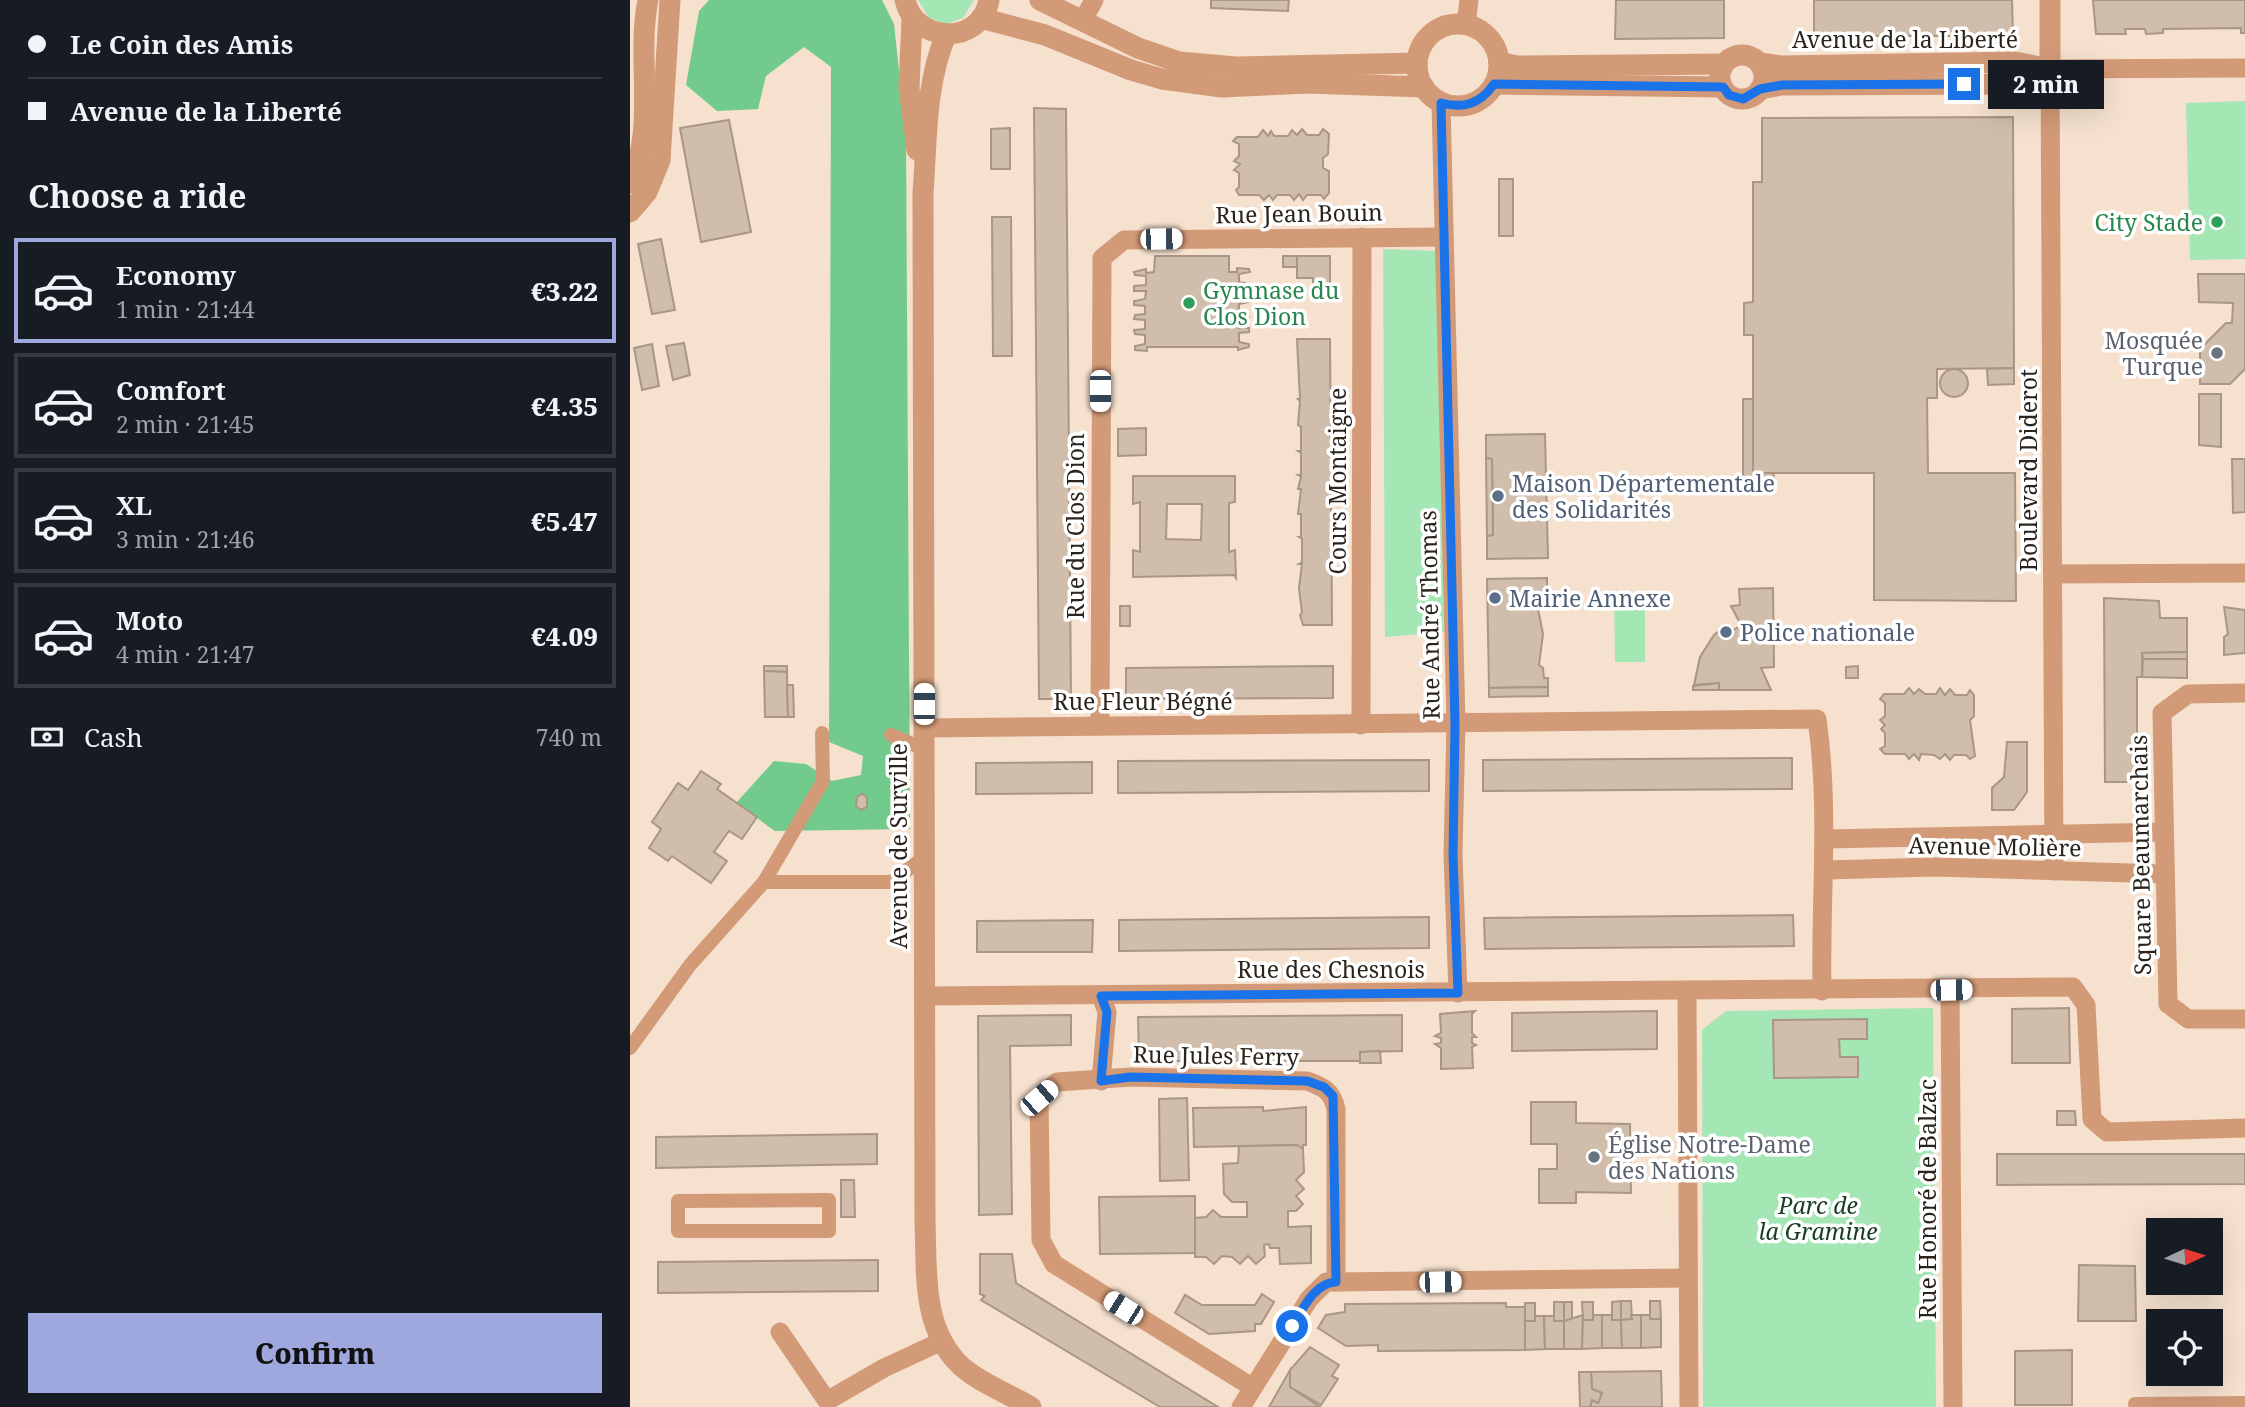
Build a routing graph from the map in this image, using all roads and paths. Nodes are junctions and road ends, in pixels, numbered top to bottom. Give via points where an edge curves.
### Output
1 (648, 0) edge
2 (670, 0) edge
3 (1040, 0) edge
4 (1094, 0) edge
5 (1469, 0) edge
6 (2050, 0) edge
7 (908, 8) edge
8 (985, 9) edge
9 (1083, 20) junction
10 (1466, 25) junction
11 (946, 35) junction
12 (1499, 62) junction
13 (1417, 63) junction
14 (1760, 63) junction
15 (1724, 64) junction
16 (2245, 68) edge
17 (2050, 69) junction
18 (1494, 84) junction
19 (1723, 87) junction
20 (1424, 88) junction
21 (1760, 89) junction
22 (1441, 103) junction
23 (630, 183) edge
24 (923, 193) junction
25 (630, 212) edge
26 (1362, 237) junction
27 (1444, 237) junction
28 (1114, 247) joint
29 (2245, 573) edge
30 (2053, 574) junction
31 (2245, 693) edge
32 (1455, 724) junction
33 (1362, 725) junction
34 (1100, 726) junction
35 (822, 733) dead end
36 (891, 735) dead end
37 (924, 739) junction
38 (2164, 832) junction
39 (2052, 834) junction
40 (1825, 839) junction
41 (925, 857) junction
42 (1825, 870) junction
43 (2054, 872) junction
44 (2164, 874) junction
45 (764, 882) junction
46 (1951, 990) junction
47 (1822, 991) junction
48 (1687, 992) junction
49 (1458, 993) junction
50 (925, 996) junction
51 (1101, 996) junction
52 (2245, 1019) edge
53 (630, 1048) edge
54 (1101, 1081) junction
55 (2245, 1128) edge
56 (678, 1231) joint
57 (1688, 1278) junction
58 (1336, 1282) junction
59 (780, 1332) dead end
60 (940, 1342) junction
61 (1252, 1387) junction
62 (2245, 1403) edge
63 (2135, 1404) dead end
64 (1031, 1407) edge
65 (1241, 1407) edge
66 (1689, 1407) edge
67 (1953, 1407) edge

1 - 23 street via 643,28 641,156
2 - 25 street via 660,160 647,192
3 - 9 street
4 - 9 street
5 - 10 street
6 - 17 street
7 - 11 street, Avenue de Surville via 933,33
7 - 24 street, Avenue de Surville via 909,88
8 - 11 street via 959,33
8 - 20 street via 1162,79 1222,87 1307,83
9 - 13 street via 1138,48 1179,62 1236,67
10 - 12 street via 1489,38
10 - 13 street via 1433,33
11 - 24 street, Avenue de Surville via 931,87
12 - 15 street via 1517,66
12 - 18 street
13 - 20 street
14 - 15 street via 1742,54
14 - 17 street, Avenue de la Liberté via 2015,62
14 - 21 street via 1764,76
15 - 19 street via 1720,75
16 - 17 street, Avenue de la Liberté
17 - 21 street, Avenue de la Liberté via 2016,84 1782,85
17 - 30 street, Boulevard Diderot
18 - 19 street
18 - 22 street via 1477,102 1465,106
19 - 21 street via 1729,95 1743,99
20 - 22 street
22 - 27 street, Rue André Thomas
24 - 37 street, Avenue de Surville
26 - 27 street, Rue Jean Bouin
26 - 28 street, Rue Jean Bouin via 1124,240
26 - 33 street, Cours Montaigne
27 - 32 street, Rue André Thomas
28 - 34 street, Rue du Clos Dion via 1102,258 1100,279
29 - 30 street
30 - 39 street, Boulevard Diderot
31 - 38 street, Square Beaumarchais via 2188,694 2162,713
32 - 33 street, Rue Fleur Bégné
32 - 40 street, Rue Fleur Bégné via 1483,720 1817,719 1824,768
32 - 49 street, Rue André Thomas
33 - 34 street, Rue Fleur Bégné
34 - 37 street, Rue Fleur Bégné
35 - 45 street via 823,781
36 - 37 street
37 - 41 street, Avenue de Surville
38 - 39 street, Avenue Molière
38 - 44 street, Square Beaumarchais
39 - 40 street, Avenue Molière
39 - 43 street, Boulevard Diderot
40 - 42 street
41 - 45 street via 891,882
41 - 50 street, Avenue de Surville
42 - 43 street, Avenue Molière via 1935,867
42 - 47 street
43 - 44 street, Avenue Molière
44 - 52 street, Square Beaumarchais via 2168,1004 2188,1019
45 - 53 street via 690,965
46 - 47 street, Rue des Chesnois
46 - 55 street, Rue des Chesnois via 2073,987 2085,1005 2092,1119 2107,1132
46 - 67 street, Rue Honoré de Balzac
47 - 48 street, Rue des Chesnois
48 - 49 street, Rue des Chesnois
48 - 57 street
49 - 51 street, Rue des Chesnois
50 - 51 street, Rue des Chesnois
50 - 60 street, Avenue de Surville via 929,1308
51 - 54 street via 1107,1012
54 - 58 street, Rue Jules Ferry via 1130,1077 1307,1081 1324,1087 1333,1096 1336,1109
54 - 61 street, Rue Jules Ferry via 1057,1082 1039,1098 1041,1240 1054,1264
56 - 56 street via 830,1231 829,1200 678,1200
57 - 58 street
57 - 66 street
58 - 61 street via 1326,1282 1309,1299
59 - 60 street via 827,1401
60 - 64 street, Avenue de Surville via 963,1368
61 - 65 street
62 - 63 street

